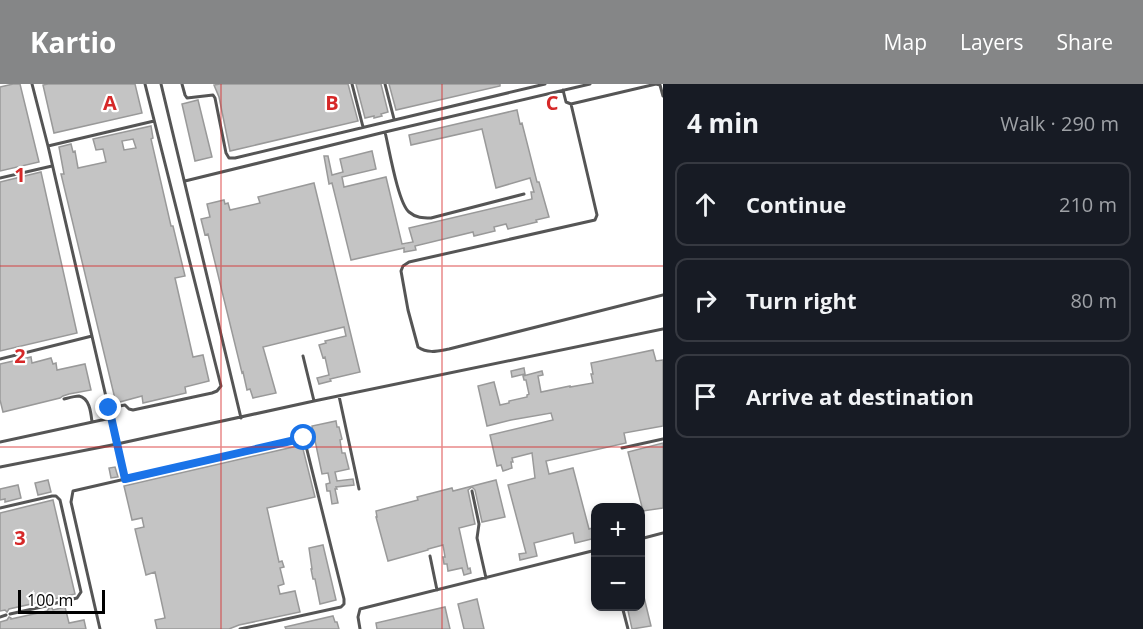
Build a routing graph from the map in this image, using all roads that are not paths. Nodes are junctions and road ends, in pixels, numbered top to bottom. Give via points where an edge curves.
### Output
1 (32, 84) edge
2 (145, 84) edge
3 (161, 84) edge
4 (182, 84) edge
5 (352, 84) edge
6 (386, 84) edge
7 (545, 84) edge
8 (590, 84) edge
9 (563, 90) junction
10 (663, 96) edge
11 (571, 104) junction
12 (394, 119) junction
13 (154, 121) junction
14 (363, 127) junction
15 (385, 132) junction
16 (48, 146) junction
17 (52, 166) junction
18 (0, 178) edge
19 (185, 181) junction
20 (524, 194) dead end
21 (663, 295) edge
22 (663, 329) edge
23 (92, 336) junction
24 (303, 356) dead end
25 (0, 358) edge
26 (339, 396) junction
27 (64, 399) dead end
28 (314, 401) junction
29 (109, 408) junction
30 (241, 417) junction
31 (111, 418) junction
32 (92, 422) junction
33 (663, 438) edge
34 (0, 442) edge
35 (117, 444) junction
36 (622, 448) dead end
37 (0, 467) edge
38 (125, 479) junction
39 (359, 489) dead end
40 (472, 491) dead end
41 (0, 508) edge
42 (663, 533) edge
43 (645, 538) edge
44 (591, 551) edge
45 (430, 556) dead end
46 (486, 578) junction
47 (437, 590) junction
48 (51, 604) dead end
49 (46, 606) dead end
50 (623, 611) edge
51 (0, 617) edge
52 (100, 629) edge
53 (240, 629) edge
54 (360, 629) edge
55 (628, 629) edge

1 - 16 lane
2 - 13 lane
3 - 19 lane
4 - 14 lane via 187,98 215,98 229,158
5 - 14 lane
6 - 12 lane
7 - 12 lane
8 - 9 lane
9 - 11 lane via 566,102
9 - 15 lane
10 - 11 lane via 656,84
11 - 21 lane via 597,214 595,220 403,266 406,300 418,347 434,352 449,349
12 - 14 lane
13 - 16 lane
13 - 29 lane via 221,386 212,393 133,410 125,405
15 - 19 lane
15 - 20 lane via 401,200 415,216 431,218
16 - 17 lane
17 - 18 lane
17 - 23 lane
19 - 30 lane
22 - 26 lane
23 - 25 lane
23 - 29 lane
24 - 28 lane
26 - 28 lane
26 - 39 lane
27 - 32 lane via 80,396 89,406
28 - 30 lane
29 - 31 lane
30 - 35 lane
31 - 32 lane
31 - 35 lane
32 - 34 lane
33 - 36 lane
35 - 37 lane
35 - 38 lane
38 - 52 lane via 73,491 71,502
38 - 53 lane via 304,438 344,604
40 - 46 lane
41 - 48 lane via 52,496 60,500 81,592 77,598
42 - 43 lane
44 - 46 lane
45 - 47 lane
46 - 47 lane
47 - 54 lane via 360,609
49 - 51 lane
50 - 55 lane

